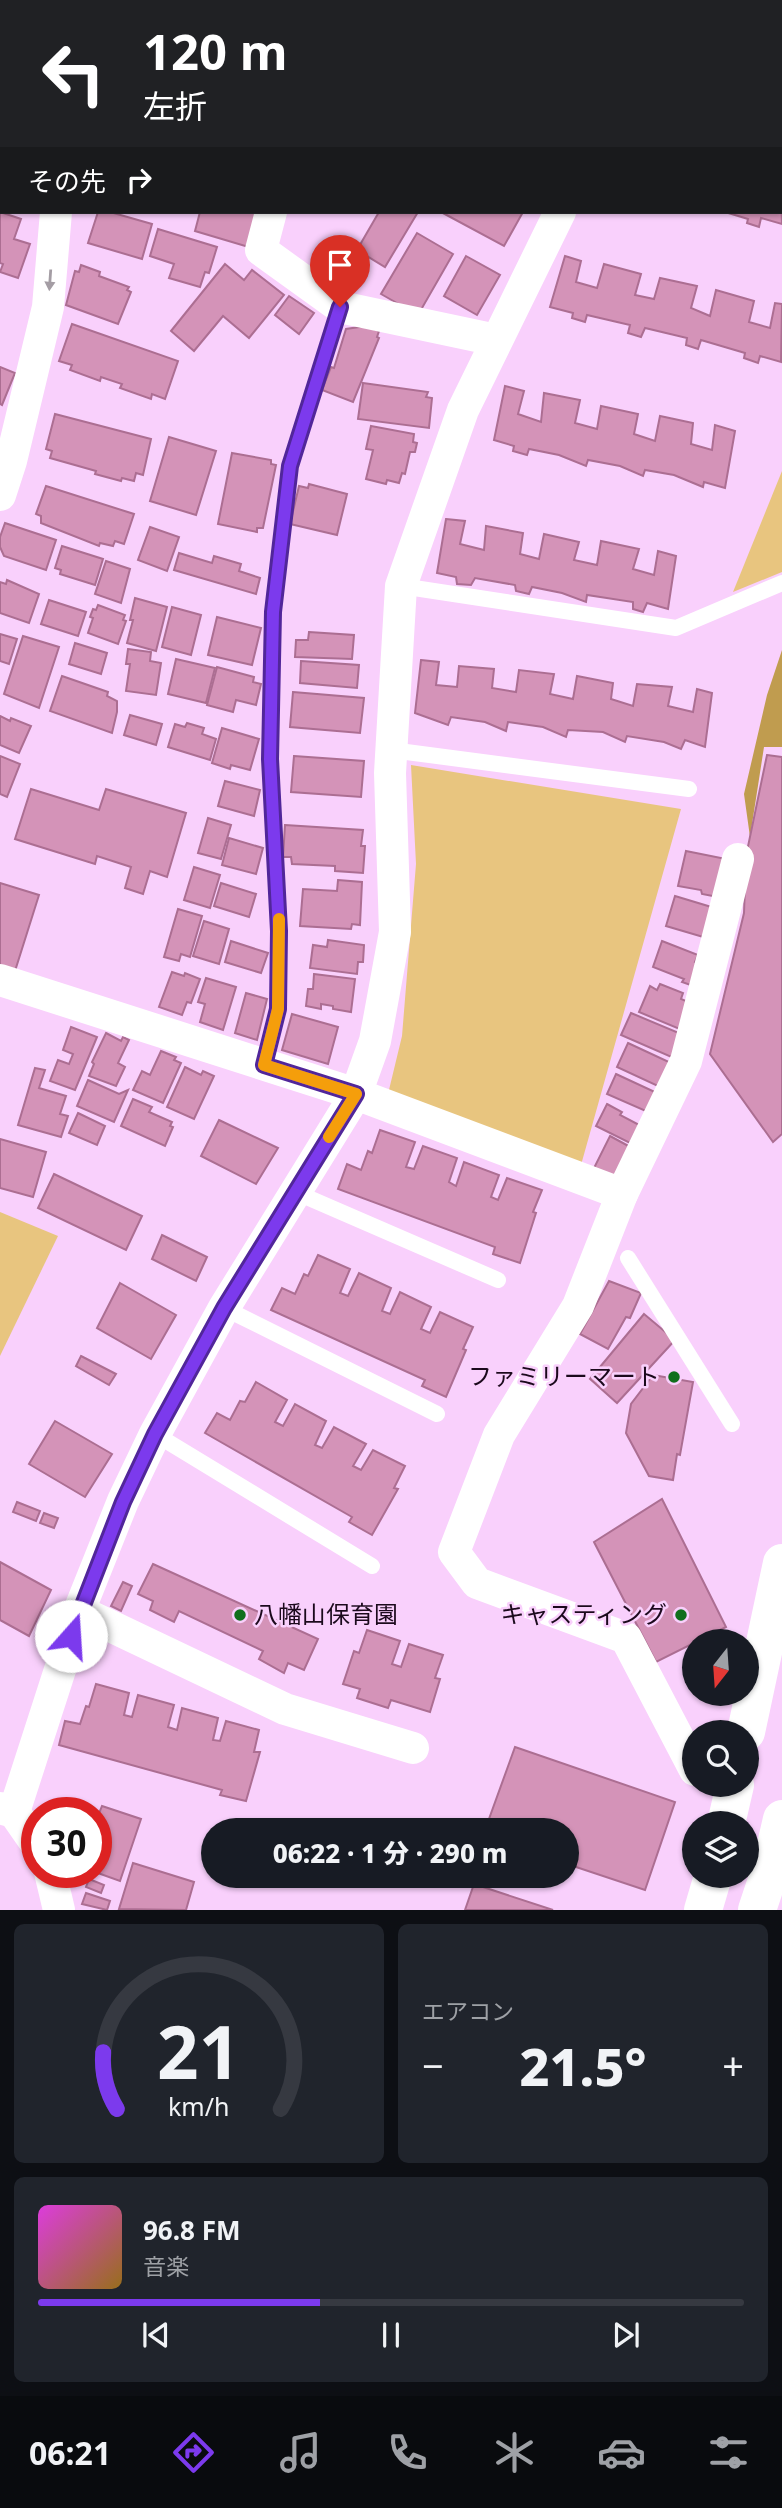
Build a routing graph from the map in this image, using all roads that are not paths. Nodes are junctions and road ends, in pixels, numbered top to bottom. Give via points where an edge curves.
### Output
1 (56, 214) edge
2 (270, 214) edge
3 (559, 214) edge
4 (340, 307) junction
5 (496, 340) junction
6 (0, 495) edge
7 (782, 583) edge
8 (401, 586) junction
9 (391, 750) junction
10 (689, 789) dead end
11 (738, 859) dead end
12 (0, 980) edge
13 (264, 1065) junction
14 (356, 1094) junction
15 (295, 1192) junction
16 (622, 1194) junction
17 (628, 1258) dead end
18 (498, 1280) dead end
19 (224, 1308) junction
20 (437, 1414) dead end
21 (732, 1424) dead end
22 (155, 1434) junction
23 (782, 1563) edge
24 (372, 1566) dead end
25 (79, 1611) junction
26 (749, 1720) edge
27 (682, 1745) edge
28 (413, 1748) dead end
29 (7, 1810) edge
30 (782, 1819) edge
31 (21, 1826) edge
32 (54, 1888) edge
33 (709, 1888) edge
34 (59, 1909) edge
35 (703, 1909) edge
36 (757, 1909) edge

1 -> 6 street via 48,307
2 - 4 street via 261,250
3 - 5 street
4 - 5 street
4 - 13 lane via 290,466 273,612 270,759 278,1009
5 - 8 street via 463,410
7 - 8 lane via 676,628
8 - 9 street
9 - 10 lane
9 - 14 street via 395,932 375,1041
11 - 16 street via 686,1062
12 - 13 street
13 - 14 street
14 - 15 street
14 - 16 street
15 - 18 lane
15 - 19 street
16 - 27 street via 578,1306 499,1435 454,1552 477,1583 626,1638
17 - 21 lane
19 - 20 lane
19 - 22 street
22 - 24 lane
22 - 25 street
23 - 26 main road
25 - 28 street via 285,1709
25 - 29 street
29 - 31 street
30 - 36 main road
32 - 34 street
33 - 35 main road

